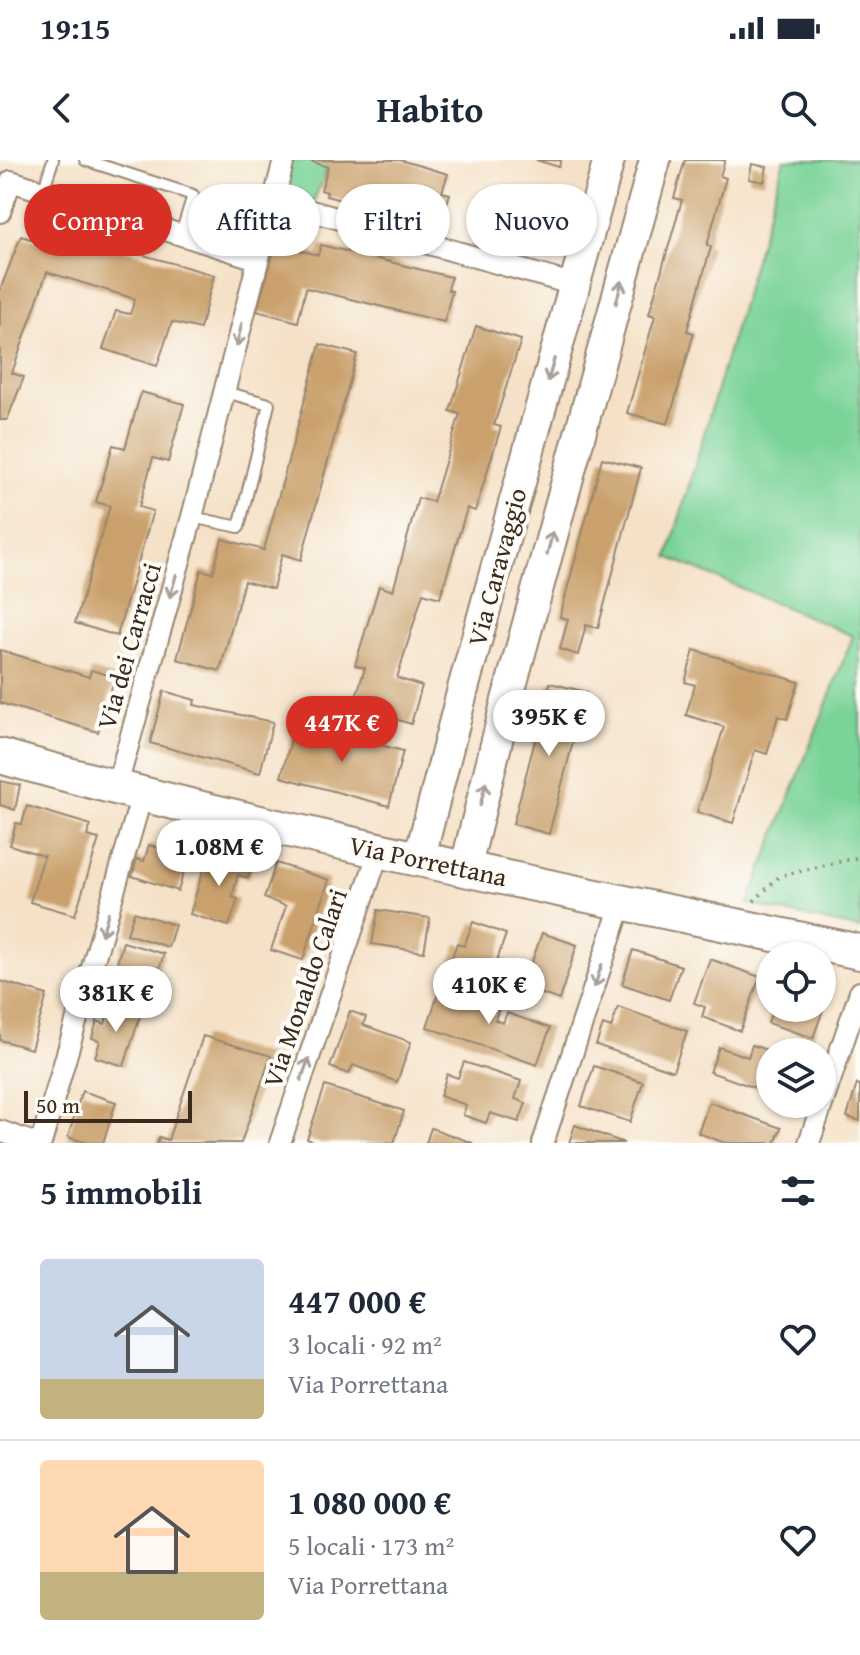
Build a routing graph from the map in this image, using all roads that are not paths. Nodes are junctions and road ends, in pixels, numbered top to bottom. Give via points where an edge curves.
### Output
1 (53, 160) edge
2 (85, 160) edge
3 (284, 160) edge
4 (609, 160) edge
5 (655, 160) edge
6 (45, 184) edge
7 (277, 184) edge
8 (24, 185) edge
9 (0, 212) edge
10 (320, 213) edge
11 (172, 231) edge
12 (181, 234) junction
13 (258, 256) edge
14 (257, 259) junction
15 (575, 285) junction
16 (225, 392) junction
17 (539, 415) junction
18 (581, 429) junction
19 (192, 517) junction
20 (0, 756) edge
21 (129, 792) junction
22 (379, 851) junction
23 (419, 860) junction
24 (465, 870) junction
25 (622, 902) junction
26 (860, 952) edge
27 (860, 992) edge
28 (0, 1131) edge
29 (34, 1143) edge
30 (41, 1143) edge
31 (280, 1143) edge
32 (543, 1143) edge
33 (809, 1143) edge

1 - 6 lane
2 - 12 lane via 193,195
3 - 7 street, Via dei Carracci
4 - 15 main road, Via Caravaggio
18 -> 5 main road, Via Caravaggio
8 - 9 street via 11,181
10 - 15 street
11 - 12 street
12 - 14 street
13 - 14 street, Via dei Carracci
14 -> 16 street, Via dei Carracci
15 -> 17 main road, Via Caravaggio
16 - 19 street, Via dei Carracci
16 - 19 lane via 269,404 239,527
17 - 18 main road
17 - 23 main road, Via Caravaggio
24 -> 18 main road, Via Caravaggio
19 -> 21 street, Via dei Carracci via 126,750
20 - 21 main road, Via Porrettana
21 - 22 main road, Via Porrettana
21 -> 30 street, Via dei Carracci
22 - 23 main road, Via Porrettana
31 -> 22 street, Via Monaldo Calari
23 - 24 main road, Via Porrettana
24 - 25 main road, Via Porrettana
25 - 26 main road, Via Porrettana
25 -> 32 street
27 - 33 street
28 - 29 street

